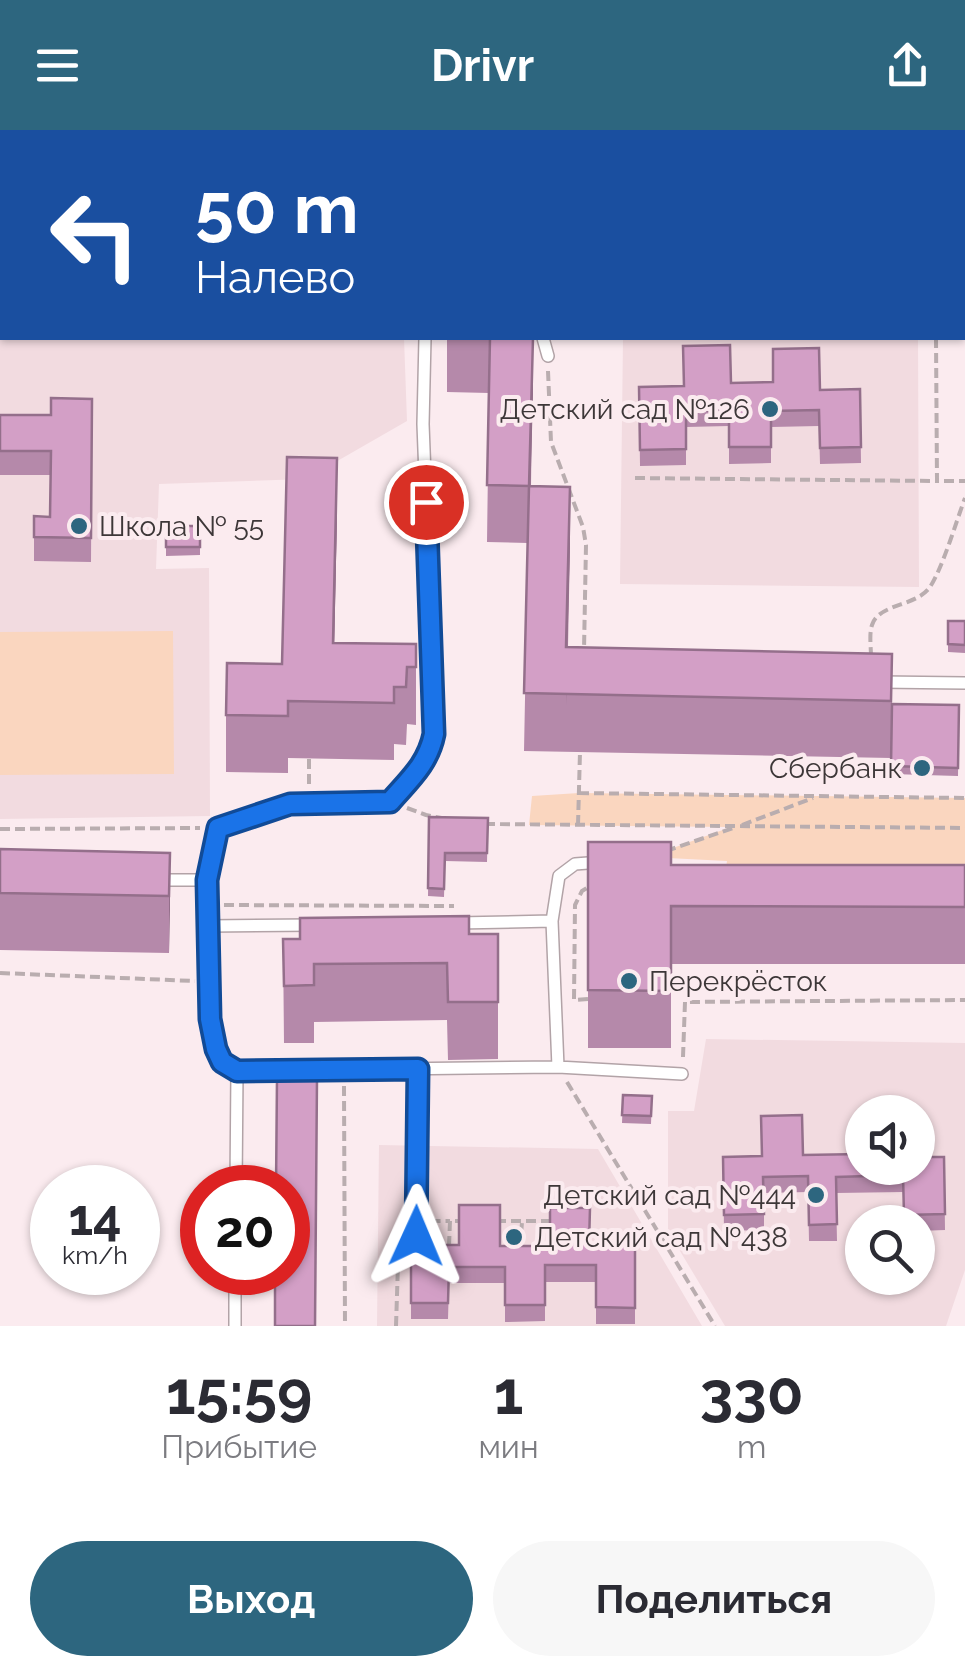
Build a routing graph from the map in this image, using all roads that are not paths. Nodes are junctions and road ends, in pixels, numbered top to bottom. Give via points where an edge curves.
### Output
1 (425, 340) edge
2 (544, 340) edge
3 (548, 356) road end
4 (872, 681) edge
5 (965, 683) edge
6 (607, 863) edge
7 (150, 880) edge
8 (207, 880) junction
9 (552, 921) junction
10 (446, 923) edge
11 (327, 924) edge
12 (208, 926) junction
13 (558, 1067) junction
14 (418, 1069) junction
15 (237, 1071) junction
16 (682, 1074) road end
17 (236, 1165) edge
18 (416, 1236) dead end
19 (235, 1295) edge
20 (235, 1326) edge

1 - 8 lane via 430,752 390,802 290,804 218,828
2 - 3 lane
4 - 5 lane
6 - 9 lane via 576,864 559,876
7 - 8 lane
8 - 12 lane
9 - 10 lane
9 - 13 lane
11 - 12 lane
12 - 15 lane via 210,1019 222,1062
13 - 14 lane
13 - 16 lane
14 - 15 lane
14 - 18 lane
15 - 17 lane
19 - 20 lane

